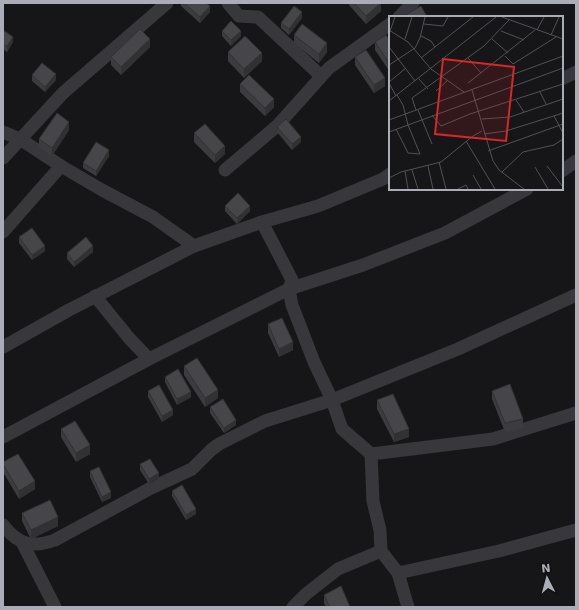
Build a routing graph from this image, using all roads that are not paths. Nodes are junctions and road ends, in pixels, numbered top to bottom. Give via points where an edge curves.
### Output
1 (167, 3) edge
2 (228, 3) edge
3 (413, 3) edge
4 (400, 16) edge
5 (389, 25) edge
6 (576, 72) edge
7 (321, 76) junction
8 (563, 78) edge
9 (3, 132) edge
10 (20, 139) junction
11 (3, 158) edge
12 (576, 161) edge
13 (61, 166) junction
14 (563, 168) edge
15 (224, 170) dead end
16 (389, 175) edge
17 (525, 190) edge
18 (262, 222) junction
19 (3, 232) edge
20 (194, 246) junction
21 (289, 289) junction
22 (576, 295) edge
23 (96, 296) junction
24 (3, 347) edge
25 (149, 359) junction
26 (332, 400) junction
27 (576, 413) edge
28 (3, 437) edge
29 (371, 454) junction
30 (3, 525) edge
31 (576, 530) edge
32 (22, 542) junction
33 (381, 551) junction
34 (398, 573) junction
35 (55, 607) edge
36 (293, 607) edge
37 (408, 607) edge

1 - 10 street via 63,93
2 - 7 street via 239,16 258,18
3 - 4 street
5 - 7 street
6 - 8 street
7 - 15 street via 277,126
9 - 10 street
10 - 11 street
10 - 13 street
12 - 14 street
13 - 19 street
13 - 20 street via 153,216
16 - 18 street via 318,206
17 - 21 street via 444,233 362,265
18 - 20 street
18 - 21 street via 292,280
20 - 23 street
21 - 25 street
21 - 26 street via 292,305 314,362
22 - 26 street via 458,349
23 - 24 street
23 - 25 street
25 - 28 street
26 - 29 street via 342,429
26 - 32 street via 264,421 218,444 192,469 55,540 32,545
27 - 29 street via 493,439
29 - 33 street via 373,501 380,530
30 - 32 street
31 - 34 street via 499,551
32 - 35 street
33 - 34 street
33 - 36 street via 338,569
34 - 37 street

